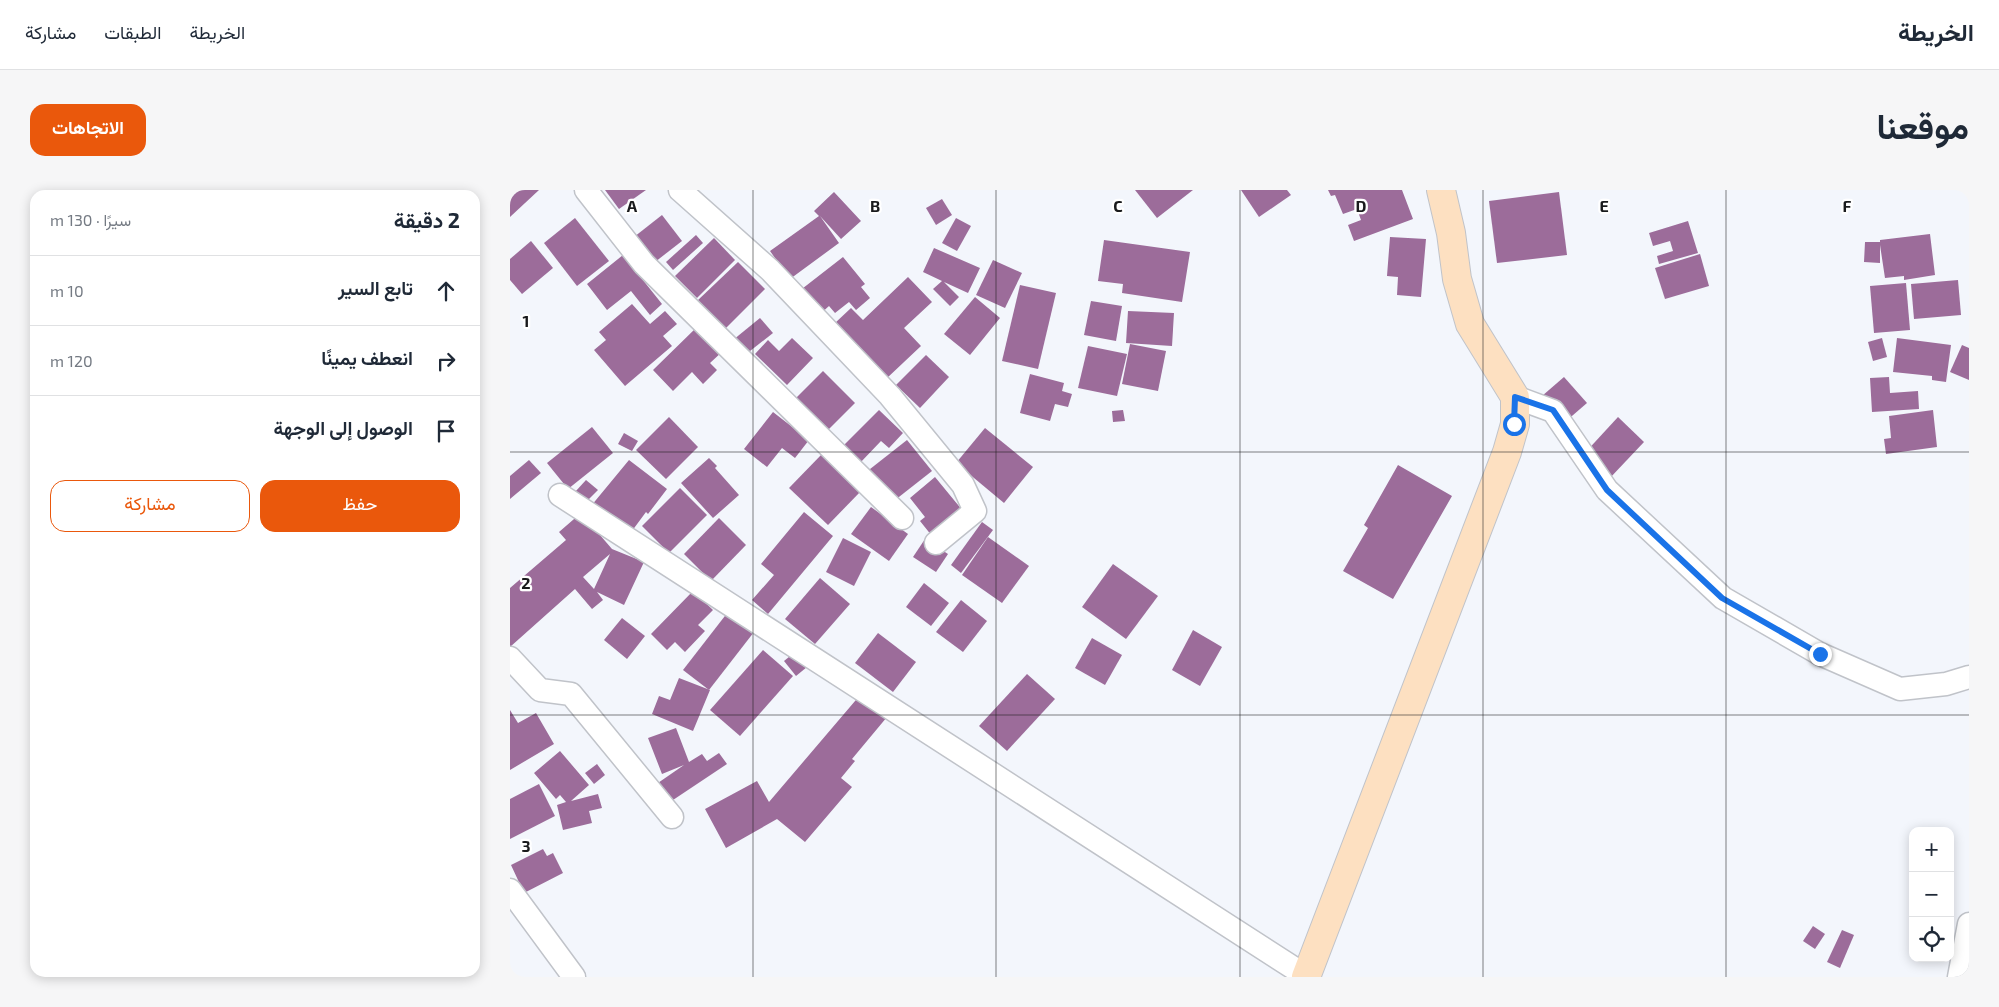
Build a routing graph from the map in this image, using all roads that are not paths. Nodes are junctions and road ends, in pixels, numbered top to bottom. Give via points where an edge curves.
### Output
1 (586, 190) edge
2 (680, 190) edge
3 (1442, 190) edge
4 (1515, 397) junction
5 (560, 495) dead end
6 (902, 518) dead end
7 (936, 543) dead end
8 (510, 658) edge
9 (1969, 676) edge
10 (672, 816) dead end
11 (510, 890) edge
12 (1969, 924) edge
13 (574, 977) edge
14 (1306, 977) edge
15 (1959, 977) edge

1 - 6 street via 644,264
2 - 7 street via 770,270 890,396 963,485 975,512
3 - 4 main road via 1457,279 1470,324
4 - 9 street via 1553,410 1607,490 1722,598 1820,654 1900,689 1946,684
4 - 14 main road via 1514,424 1506,452
5 - 14 street
8 - 10 street via 540,690 572,694
11 - 13 street
12 - 15 street

